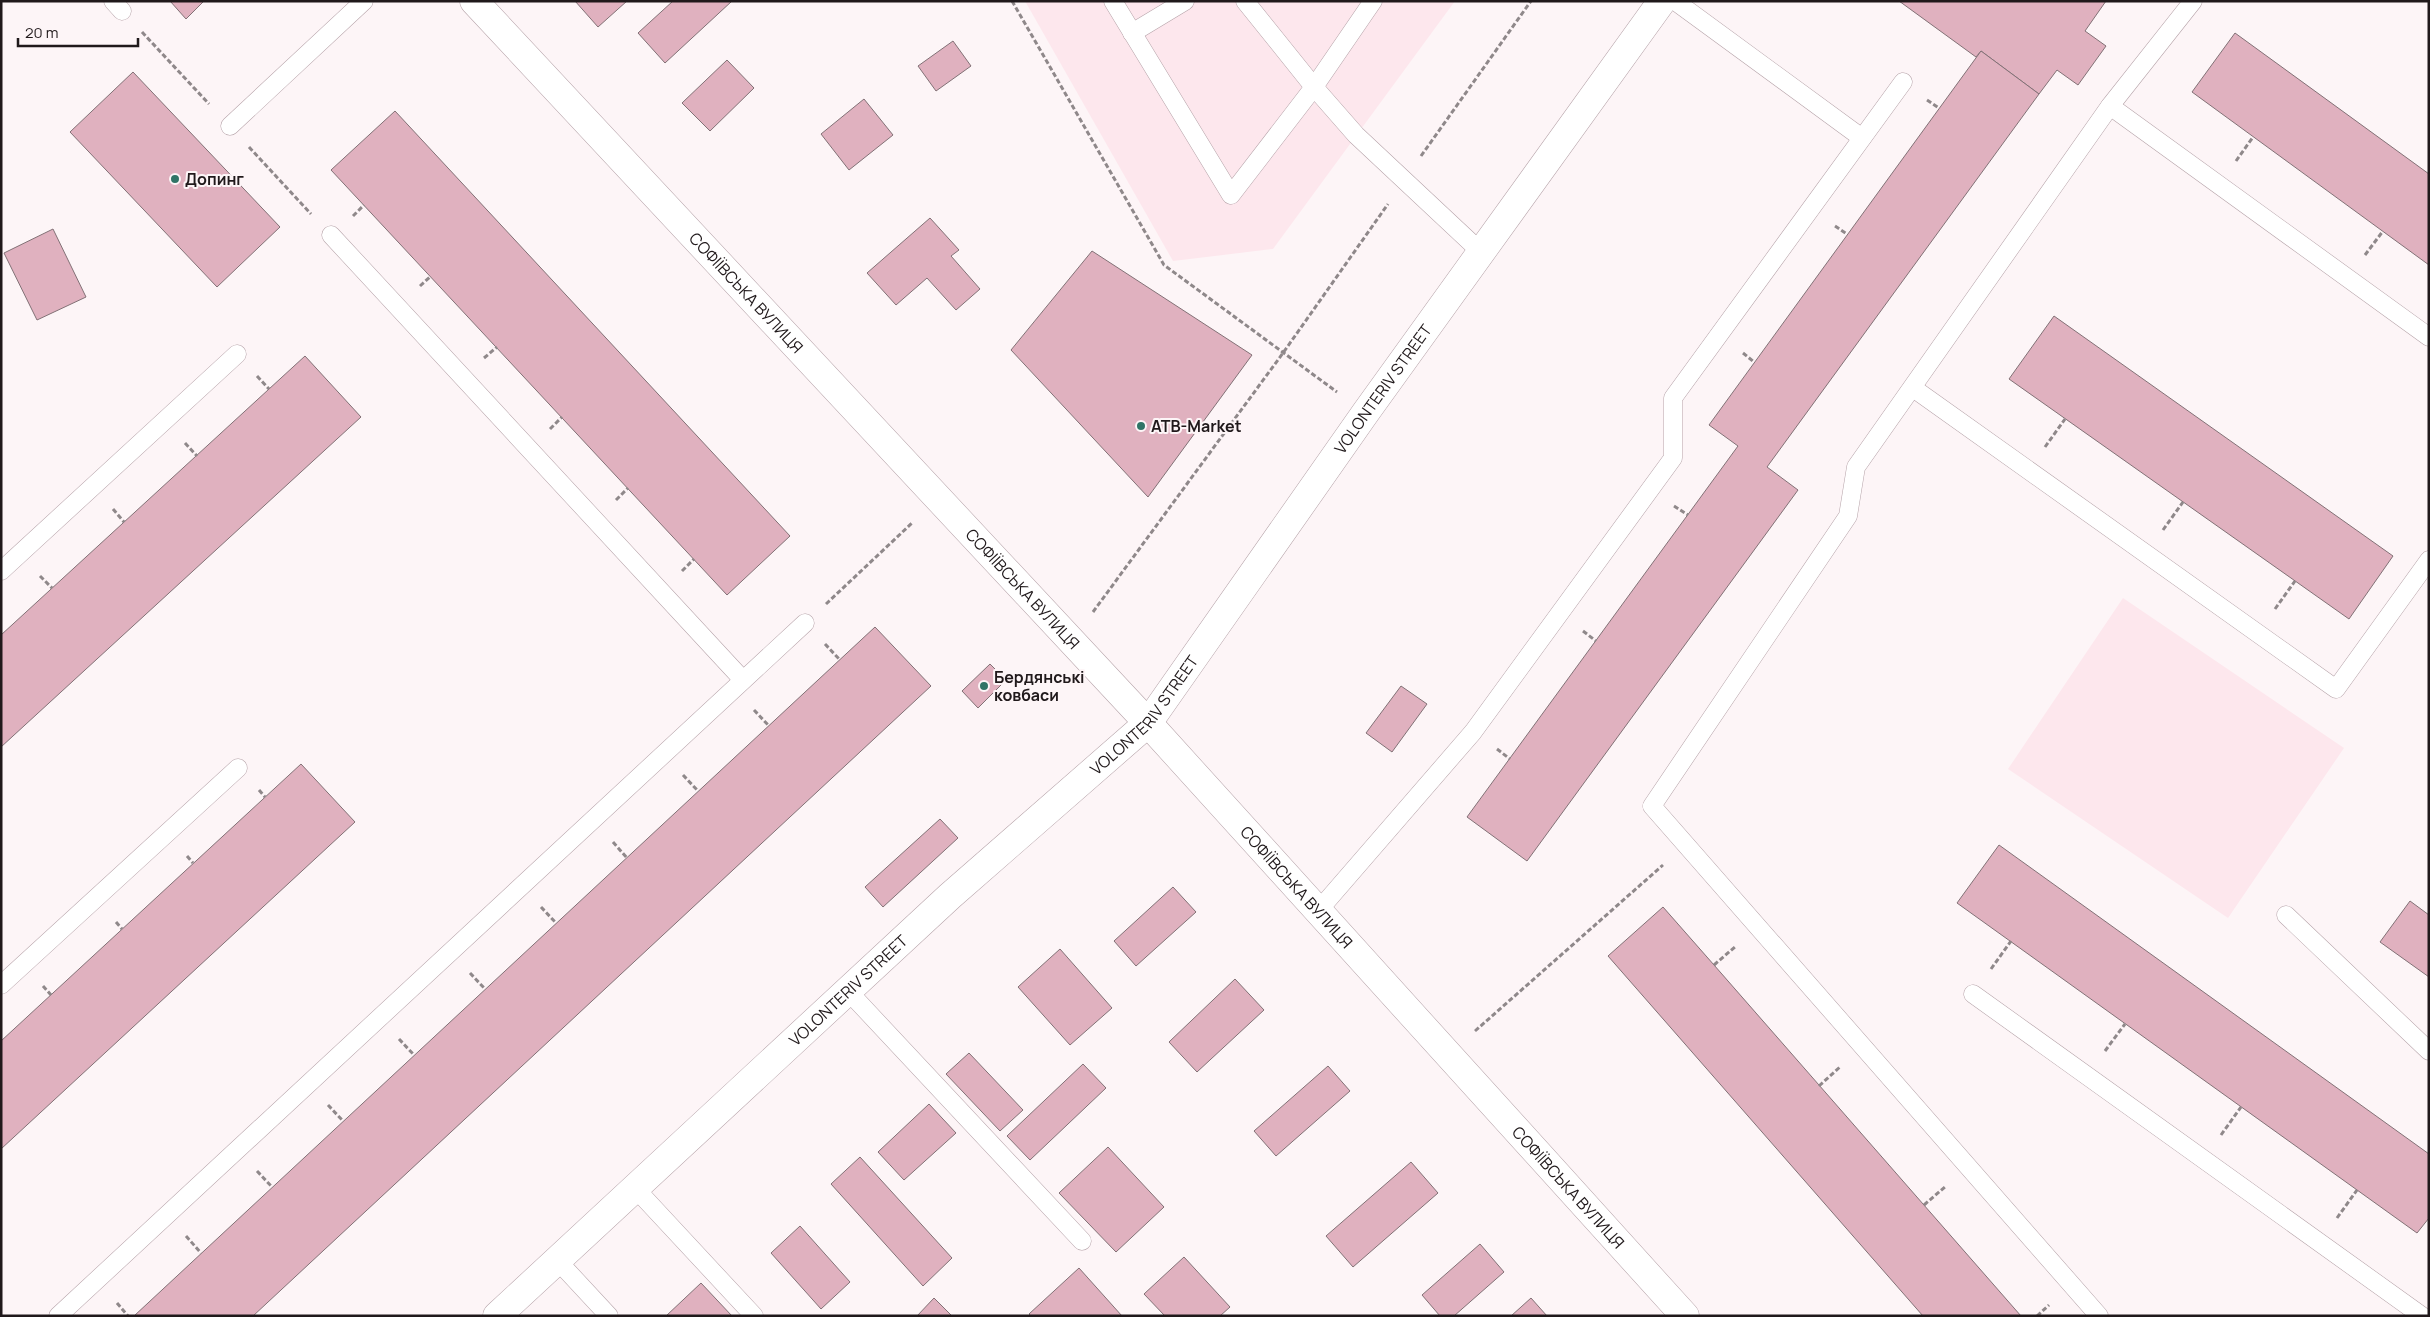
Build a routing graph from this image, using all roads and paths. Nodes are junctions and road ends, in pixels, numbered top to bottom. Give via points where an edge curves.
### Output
1 (364, 1) edge
2 (474, 1) edge
3 (1012, 1) edge
4 (1113, 1) edge
5 (1186, 1) edge
6 (1245, 1) edge
7 (1374, 1) edge
8 (1531, 1) edge
9 (1662, 1) edge
10 (1675, 1) edge
11 (2193, 1) edge
12 (117, 6) edge
13 (1132, 33) junction
14 (1903, 82) dead end
15 (1314, 87) junction
16 (2110, 106) junction
17 (230, 126) junction
18 (1862, 138) junction
19 (1404, 180) junction
20 (331, 235) joint
21 (1482, 253) junction
22 (2429, 337) edge
23 (1284, 353) junction
24 (237, 354) dead end
25 (1913, 388) junction
26 (1366, 412) junction
27 (938, 499) junction
28 (2429, 560) edge
29 (1, 571) edge
30 (806, 622) joint
31 (1072, 641) junction
32 (743, 680) junction
33 (1148, 723) junction
34 (238, 768) dead end
35 (1686, 845) junction
36 (1318, 911) junction
37 (2286, 916) dead end
38 (1, 985) edge
39 (848, 991) junction
40 (1973, 994) dead end
41 (2429, 1051) edge
42 (1448, 1055) junction
43 (635, 1188) junction
44 (1082, 1241) dead end
45 (557, 1260) junction
46 (58, 1316) edge
47 (497, 1316) edge
48 (609, 1316) edge
49 (754, 1316) edge
50 (1685, 1316) edge
51 (2099, 1316) edge
52 (2422, 1316) edge

1 - 17 lane
2 - 27 street, СОФІЇВСЬКА ВУЛИЦЯ
3 - 23 path via 1164,265
4 - 13 lane
5 - 13 lane
6 - 15 lane
7 - 15 lane
8 - 19 path
9 - 21 street, VOLONTERIV STREET
10 - 18 lane
11 - 16 lane
12 - 17 path
13 - 15 lane via 1231,195
14 - 18 lane
15 - 19 lane via 1356,135
16 - 22 lane
16 - 25 lane
17 - 20 path
18 - 36 lane via 1673,398 1673,458 1473,732
19 - 21 lane
19 - 23 path
20 - 32 lane
21 - 26 street, VOLONTERIV STREET
23 - 26 path
23 - 31 path
24 - 29 lane
25 - 28 lane via 2336,690
25 - 35 lane via 1856,467 1848,516 1652,806
26 - 33 street, VOLONTERIV STREET
27 - 30 path
27 - 31 street, СОФІЇВСЬКА ВУЛИЦЯ
30 - 32 lane
31 - 33 street, СОФІЇВСЬКА ВУЛИЦЯ
32 - 46 lane
33 - 36 street, СОФІЇВСЬКА ВУЛИЦЯ
33 - 39 street, VOLONTERIV STREET via 950,896
34 - 38 lane
35 - 42 path
35 - 51 lane
36 - 42 street, СОФІЇВСЬКА ВУЛИЦЯ
37 - 41 lane
39 - 43 street, VOLONTERIV STREET
39 - 44 lane
40 - 52 lane
42 - 50 street, СОФІЇВСЬКА ВУЛИЦЯ
43 - 45 street, VOLONTERIV STREET
43 - 49 lane
45 - 47 street, VOLONTERIV STREET
45 - 48 lane

